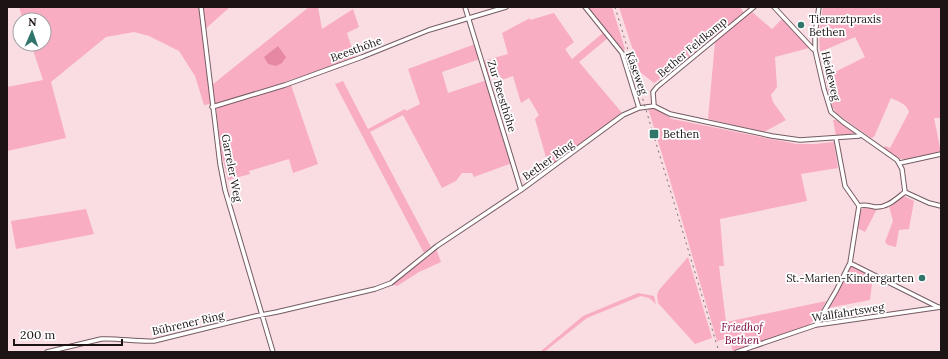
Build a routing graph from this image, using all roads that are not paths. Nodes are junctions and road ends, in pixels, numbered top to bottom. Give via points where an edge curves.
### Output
1 (201, 7) edge
2 (465, 7) edge
3 (506, 7) edge
4 (586, 7) edge
5 (754, 7) edge
6 (774, 7) edge
7 (819, 7) edge
8 (469, 18) junction
9 (815, 50) junction
10 (654, 106) junction
11 (212, 107) junction
12 (639, 108) junction
13 (861, 135) junction
14 (836, 138) junction
15 (941, 154) edge
16 (900, 163) junction
17 (521, 190) junction
18 (905, 192) junction
19 (859, 206) junction
20 (941, 206) edge
21 (850, 263) junction
22 (940, 307) edge
23 (262, 315) junction
24 (816, 325) junction
25 (47, 352) edge
26 (273, 352) edge
27 (737, 352) edge

1 - 11 street, Garreler Weg
2 - 8 street, Zur Beesthöhe
3 - 8 street, Beesthöhe
4 - 12 street, Käseweg via 622,53
5 - 10 street, Bether Feldkamp via 657,87 653,92
6 - 9 street
7 - 9 street, Heideweg
8 - 11 street, Beesthöhe via 430,30 285,85
8 - 17 street, Zur Beesthöhe
9 - 13 street, Heideweg via 831,112
10 - 12 street, Bether Ring
10 - 14 street via 670,114 772,136 800,140
11 - 23 street, Garreler Weg via 225,190
12 - 17 street, Bether Ring via 623,115
13 - 14 street
13 - 16 street, Heideweg
14 - 19 street via 845,186
15 - 16 street
16 - 18 street
17 - 23 street, Bether Ring via 437,246 391,283
18 - 19 street via 883,207
18 - 20 street
19 - 21 street
21 - 22 street
21 - 24 street
22 - 24 street, Wallfahrtsweg
23 - 25 street, Bührener Ring via 143,342 110,339
23 - 26 street, Garreler Weg
24 - 27 street, Wallfahrtsweg

